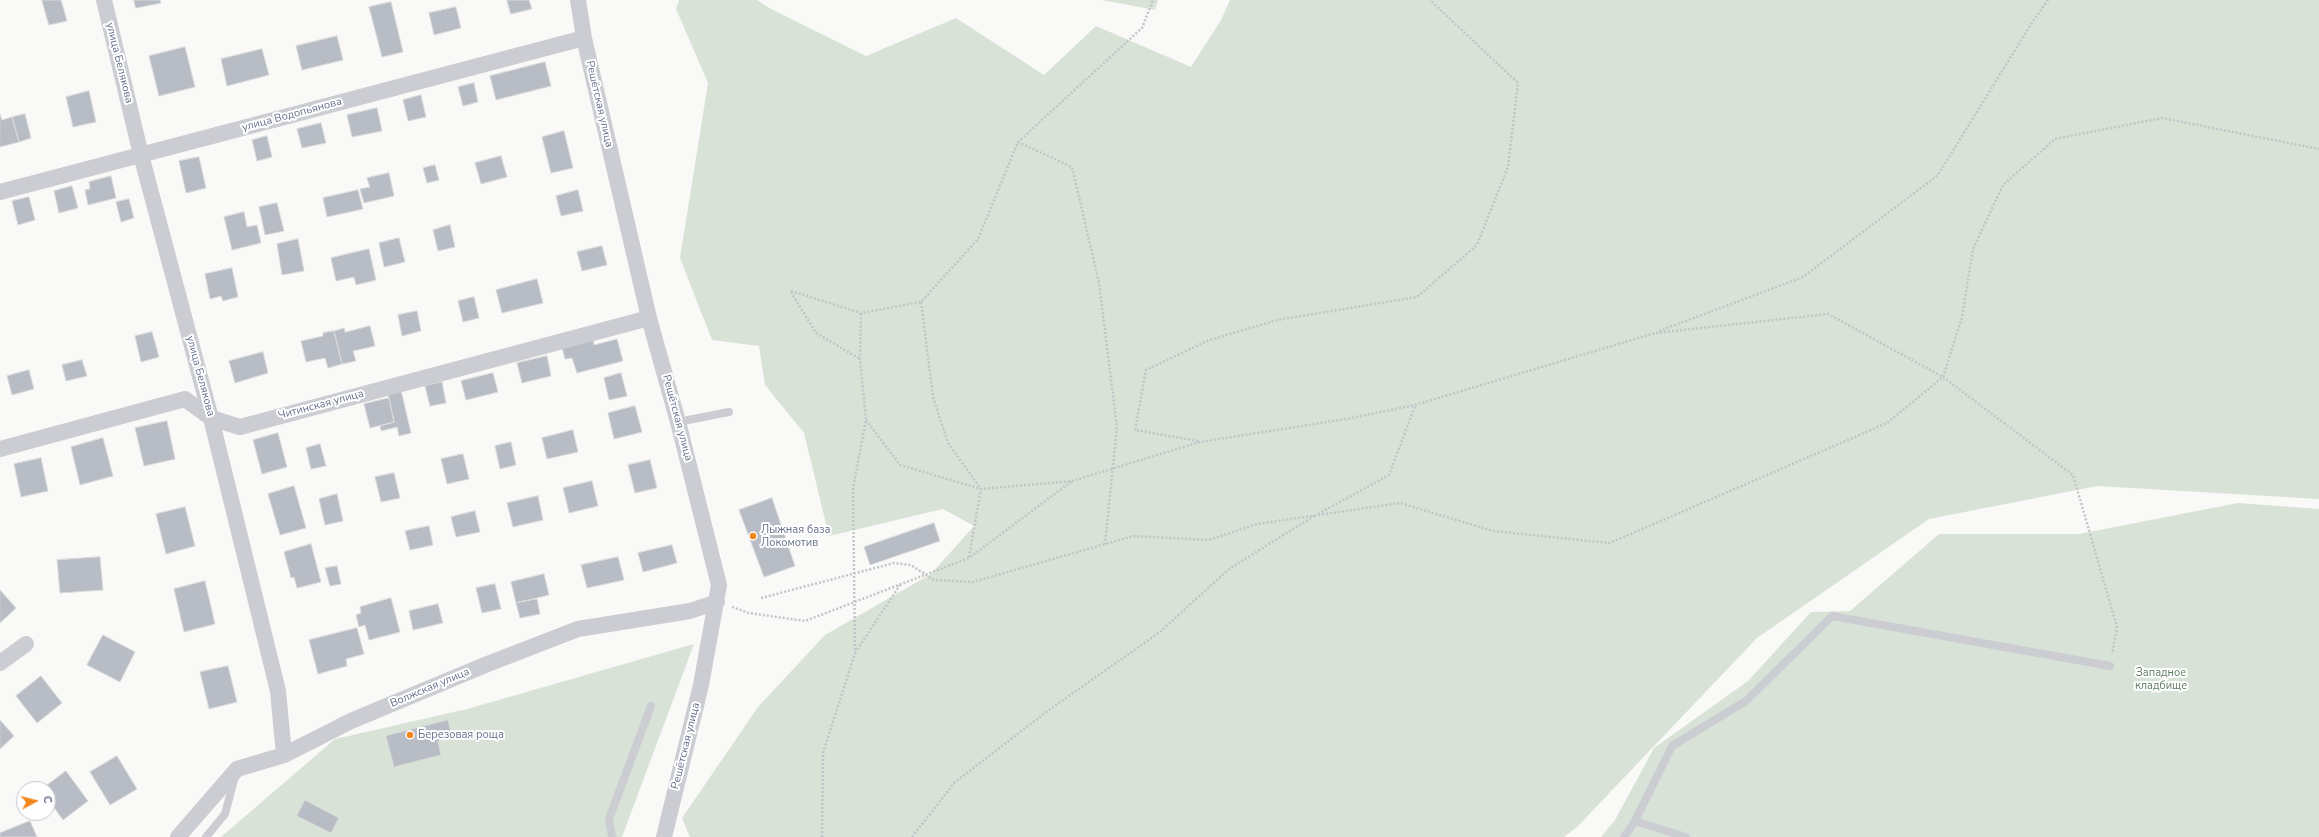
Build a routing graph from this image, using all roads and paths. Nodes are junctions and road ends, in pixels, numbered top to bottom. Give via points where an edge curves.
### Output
1 (104, 0) edge
2 (578, 0) edge
3 (1153, 0) edge
4 (1430, 0) edge
5 (2048, 0) edge
6 (584, 38) junction
7 (1018, 142) junction
8 (2319, 148) edge
9 (141, 155) junction
10 (0, 192) edge
11 (921, 302) junction
12 (861, 313) junction
13 (649, 318) junction
14 (1655, 333) junction
15 (860, 359) junction
16 (1943, 377) junction
17 (1415, 405) junction
18 (729, 412) dead end
19 (211, 418) junction
20 (866, 420) junction
21 (678, 422) junction
22 (1200, 442) junction
23 (0, 449) edge
24 (1112, 468) junction
25 (1072, 480) junction
26 (981, 488) junction
27 (1316, 515) junction
28 (1105, 544) junction
29 (969, 558) junction
30 (855, 573) junction
31 (926, 575) junction
32 (900, 584) junction
33 (761, 598) dead end
34 (716, 602) junction
35 (855, 602) junction
36 (26, 644) dead end
37 (855, 653) junction
38 (0, 663) edge
39 (2110, 666) joint
40 (651, 706) dead end
41 (284, 755) junction
42 (237, 769) junction
43 (1635, 821) junction
44 (178, 837) edge
45 (206, 837) edge
46 (612, 837) edge
47 (664, 837) edge
48 (822, 837) edge
49 (912, 837) edge
50 (1624, 837) edge
51 (1686, 837) edge

1 - 9 street, улица Белякова
2 - 6 street, Решётская улица
3 - 7 path via 1142,28
4 - 22 path via 1518,83 1508,167 1477,245 1417,297 1277,320 1207,341 1146,370 1135,430
5 - 14 path via 1938,175 1803,276
6 - 9 street, улица Водопьянова
6 - 13 street, Решётская улица
7 - 11 path via 978,239
7 - 24 path via 1072,167 1099,283 1117,427
8 - 16 path via 2162,118 2055,138 2003,186 1976,242 1962,317
9 - 10 street, улица Водопьянова
9 - 19 street, улица Белякова
11 - 12 path
11 - 26 path via 933,397 948,443
12 - 15 path
12 - 15 path via 791,291 816,333
13 - 19 street, Читинская улица via 240,427
13 - 21 street, Решётская улица
14 - 16 path via 1828,314
14 - 17 path
15 - 20 path
16 - 27 path via 1886,423 1610,543 1493,531 1400,503
16 - 39 path via 2073,475 2117,627
17 - 22 path via 1346,419
17 - 27 path via 1389,475
18 - 21 lane
19 - 23 street, Читинская улица via 185,399
19 - 41 street, улица Белякова via 278,691
20 - 26 path via 900,465
20 - 30 path via 853,488
21 - 34 street, Решётская улица via 719,585
22 - 24 path
24 - 25 path
24 - 28 path
25 - 26 path
25 - 29 path
26 - 29 path
27 - 28 path via 1257,524 1209,540 1133,536
27 - 49 path via 1229,569 1160,632 1049,710 955,782
28 - 31 path via 973,582 934,580
29 - 31 path
30 - 31 path via 894,562 911,565
30 - 33 path
30 - 35 path
31 - 32 path
32 - 35 path
32 - 37 path
34 - 35 path via 750,613 805,621
34 - 41 street, Волжская улица via 690,611 578,629 358,718
34 - 47 street, Решётская улица via 701,685
35 - 37 path
36 - 38 street
37 - 48 path via 823,753
39 - 43 lane via 1832,616 1746,701 1672,746
40 - 46 lane via 609,819
41 - 42 street, Волжская улица
42 - 44 street
42 - 45 lane via 225,814
43 - 50 lane
43 - 51 lane

